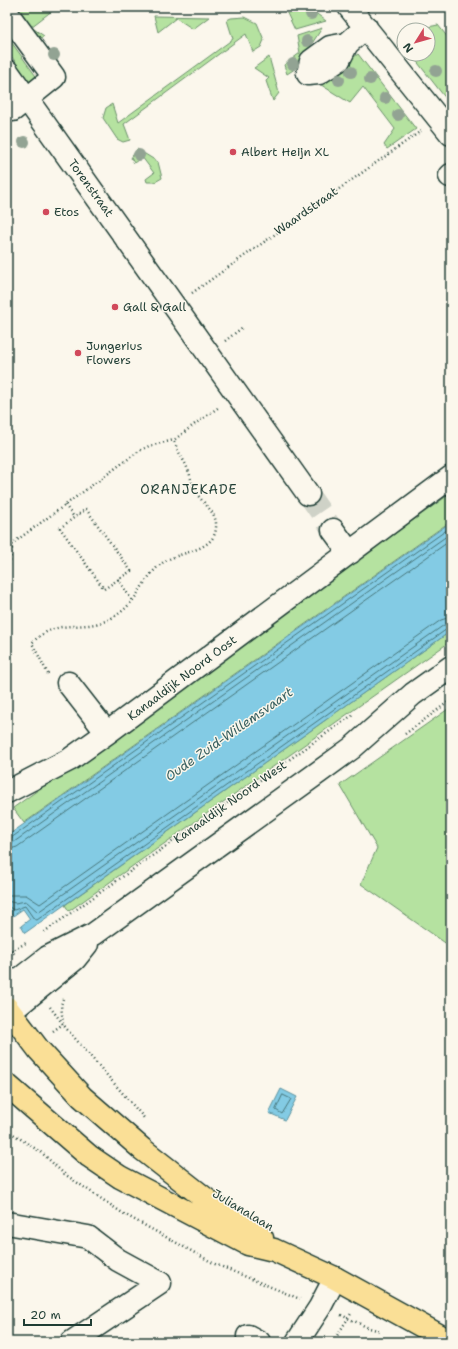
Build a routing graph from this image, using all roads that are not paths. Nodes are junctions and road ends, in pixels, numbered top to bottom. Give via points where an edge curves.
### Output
1 (349, 7) edge
2 (7, 13) edge
3 (366, 27) junction
4 (7, 71) edge
5 (308, 74) dead end
6 (20, 105) junction
7 (445, 127) edge
8 (451, 478) edge
9 (308, 494) tunnel mouth
10 (333, 530) tunnel mouth
11 (350, 553) junction
12 (451, 667) edge
13 (59, 680) road end
14 (107, 733) junction
15 (7, 792) edge
16 (94, 934) junction
17 (7, 989) edge
18 (8, 1011) edge
19 (7, 1085) edge
20 (7, 1223) edge
21 (274, 1250) junction
22 (334, 1278) junction
23 (72, 1342) edge
24 (297, 1342) edge
25 (451, 1342) edge

1 - 3 street
2 - 6 street via 54,77
3 - 5 street via 347,44 330,47 311,62
3 - 7 street
4 - 6 street, Torenstraat
6 - 9 street, Torenstraat via 175,304
8 - 11 street, Kanaaldijk Noord Oost
10 - 11 street
11 - 14 street, Kanaaldijk Noord Oost
12 - 16 street via 413,694 352,748
13 - 14 street
14 - 15 street, Kanaaldijk Noord Oost via 69,760
16 - 17 street via 48,957
16 - 18 street via 75,959
18 - 21 main road, Julianalaan via 82,1097 142,1149 225,1214 256,1232
19 - 21 main road, Julianalaan via 89,1156 120,1177 248,1244
20 - 23 street via 88,1236 118,1260 160,1283
21 - 22 main road, Julianalaan
22 - 24 street via 320,1307
22 - 25 main road, Julianalaan

